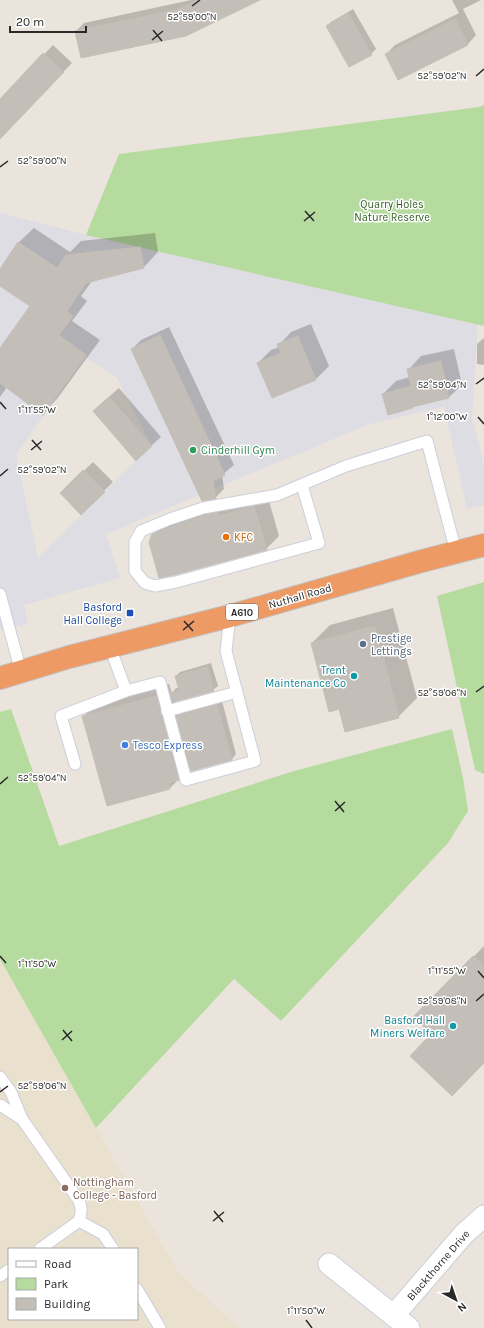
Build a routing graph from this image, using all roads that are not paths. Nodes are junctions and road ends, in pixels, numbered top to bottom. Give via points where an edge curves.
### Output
1 (302, 486) junction
2 (484, 545) edge
3 (456, 552) junction
4 (0, 594) edge
5 (230, 616) junction
6 (110, 647) junction
7 (21, 672) junction
8 (0, 678) edge
9 (126, 691) junction
10 (237, 692) junction
11 (167, 711) junction
12 (75, 764) dead end
13 (0, 1077) edge
14 (0, 1105) edge
15 (22, 1119) junction
16 (484, 1216) edge
17 (79, 1221) junction
18 (41, 1248) edge
19 (112, 1248) edge
20 (329, 1264) dead end
21 (138, 1291) edge
22 (401, 1322) edge
23 (160, 1328) edge

1 - 1 lane via 319,543 155,586 145,584 135,571 135,542 141,531 170,518 203,508 277,495
1 - 3 lane via 346,466 427,441
2 - 3 highway, Nuthall Road / A610
3 - 5 highway, Nuthall Road / A610
4 - 7 lane
5 - 6 highway, Nuthall Road / A610
5 - 10 lane via 226,651
6 - 7 highway, Nuthall Road / A610
6 - 9 lane
7 - 8 highway, Nuthall Road / A610
9 - 11 lane via 160,682
9 - 12 lane via 61,716
10 - 11 lane
10 - 11 lane via 255,761 186,780
13 - 15 lane
14 - 15 lane
15 - 17 lane via 82,1206
16 - 22 street, Blackthorne Drive via 464,1234
17 - 18 lane
17 - 19 lane via 103,1234
20 - 22 street, Blackthorne Drive
21 - 23 lane

